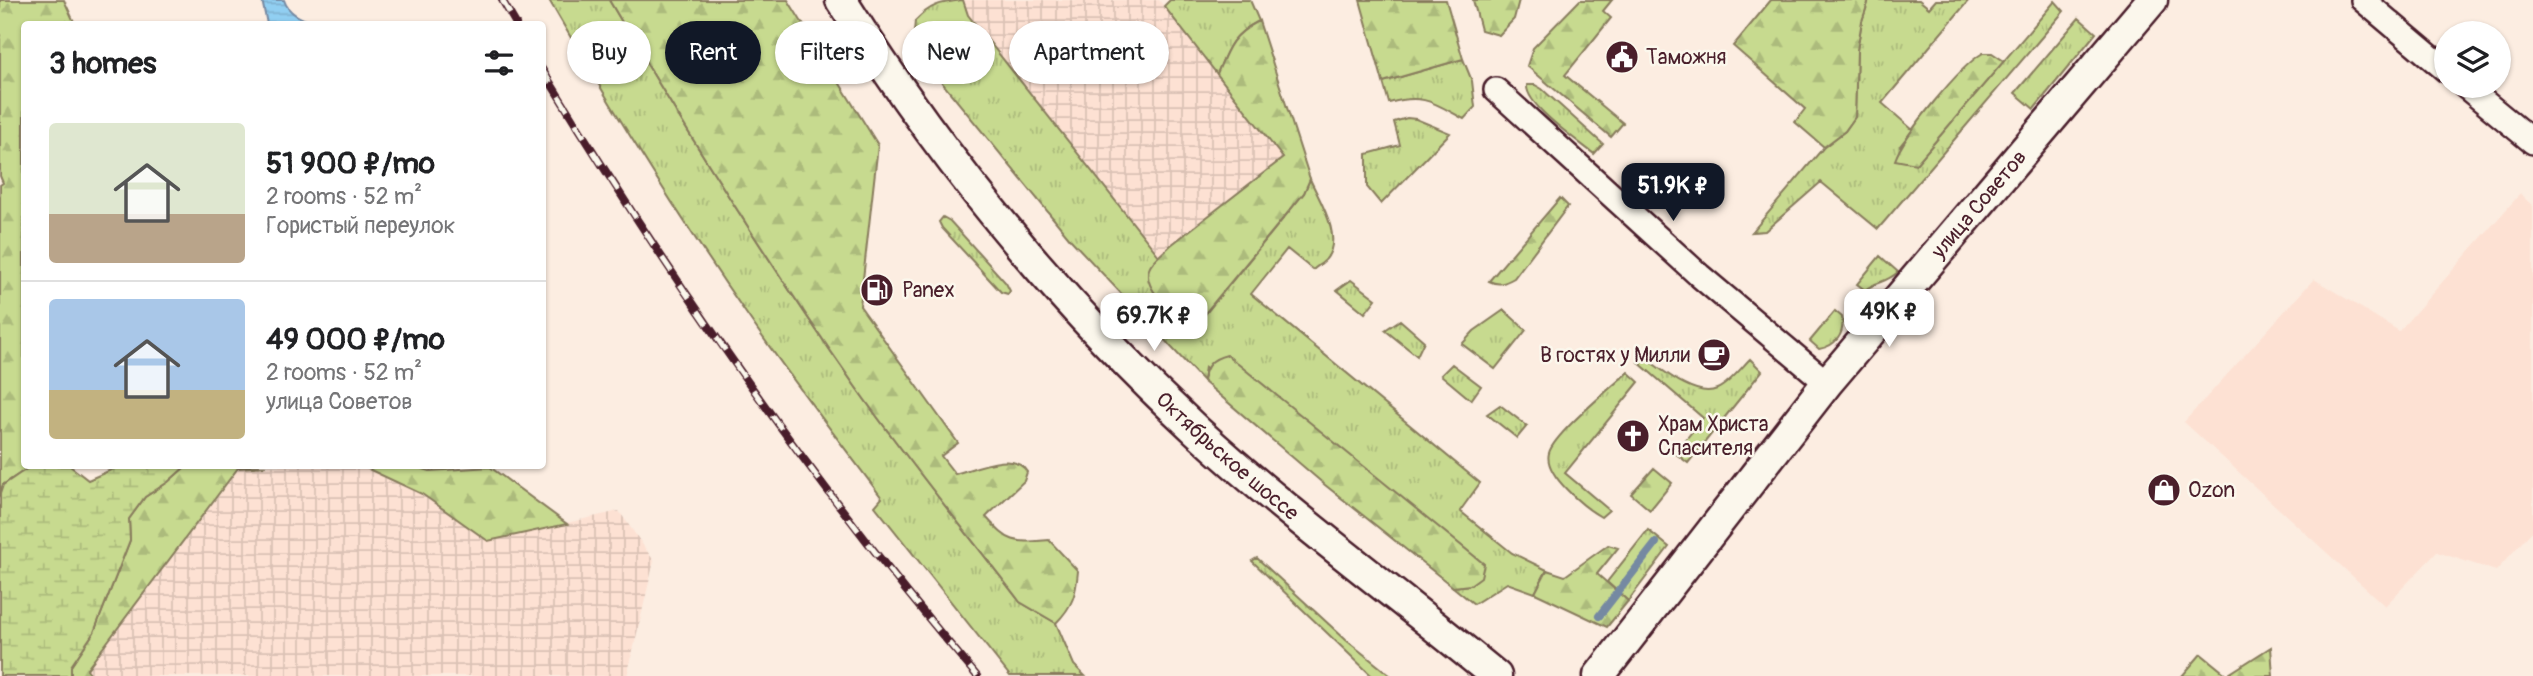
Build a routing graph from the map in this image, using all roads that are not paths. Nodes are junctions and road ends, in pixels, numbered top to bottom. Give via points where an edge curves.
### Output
1 (841, 0) edge
2 (2152, 0) edge
3 (2363, 0) edge
4 (2434, 60) edge
5 (1496, 90) dead end
6 (2480, 98) edge
7 (2533, 142) edge
8 (1827, 383) junction
9 (1496, 676) edge
10 (1599, 676) edge

1 - 9 street, Октябрьское шоссе via 909,103 974,187 1126,361 1235,464
2 - 8 street, улица Советов
3 - 4 street
5 - 8 street via 1727,300
6 - 7 street
8 - 10 street, улица Советов

